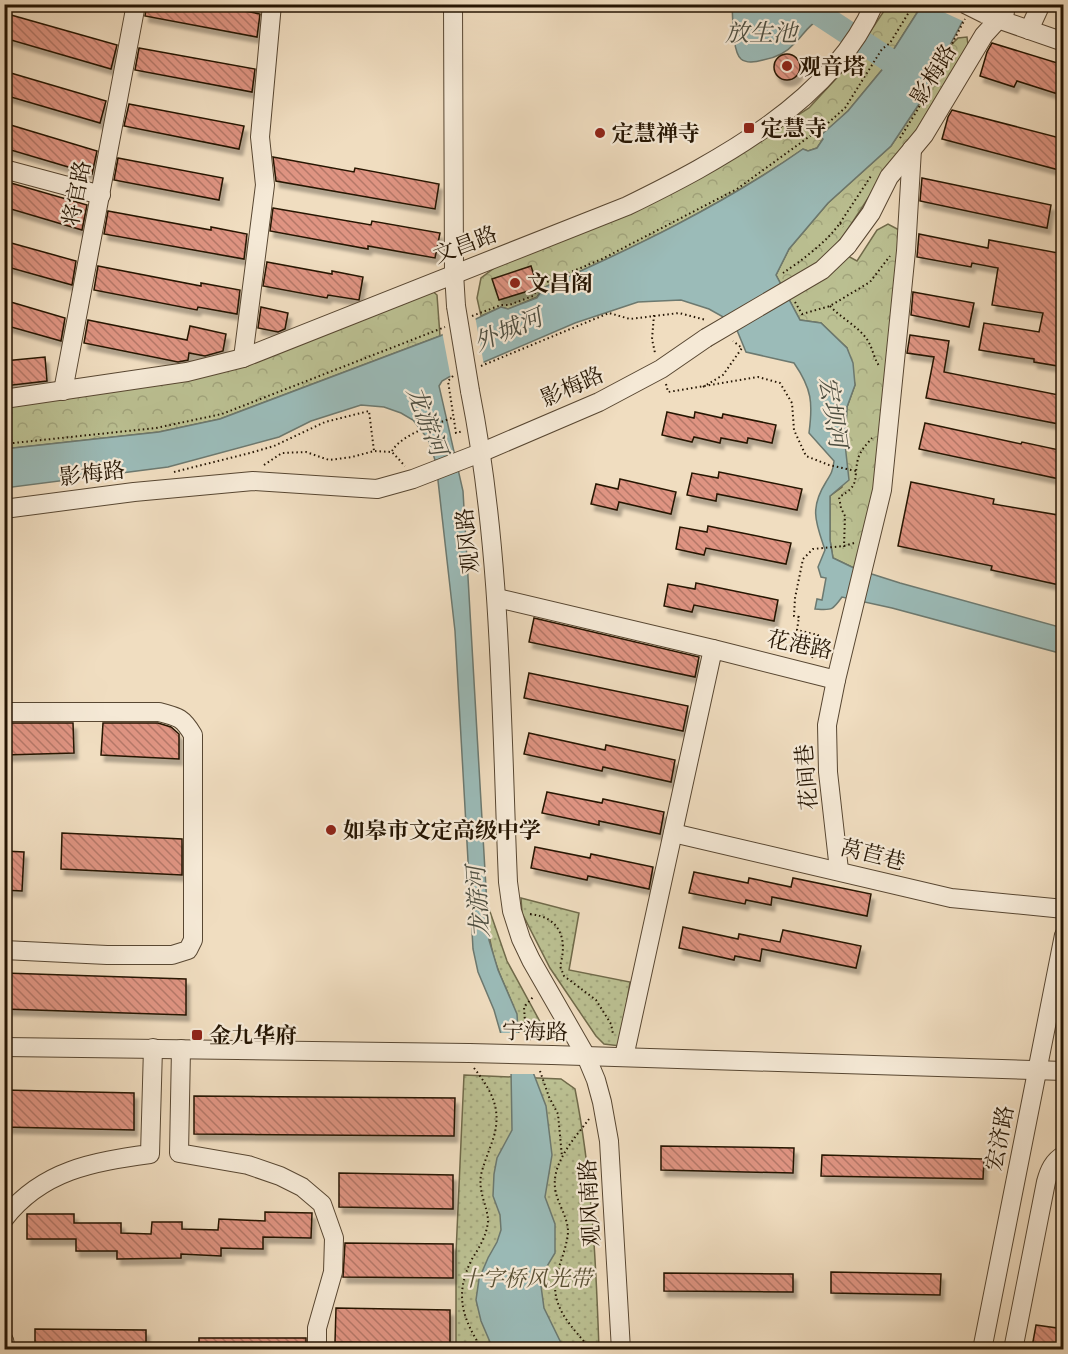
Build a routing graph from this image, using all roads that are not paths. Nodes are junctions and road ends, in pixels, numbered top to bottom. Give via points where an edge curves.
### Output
1 (136, 4) edge
2 (272, 4) edge
3 (453, 4) edge
4 (874, 4) edge
5 (966, 11) edge
6 (992, 11) edge
7 (1034, 18) edge
8 (1064, 31) edge
9 (1064, 42) edge
10 (906, 145) junction
11 (4, 169) edge
12 (100, 195) junction
13 (871, 213) junction
14 (908, 216) junction
15 (454, 273) junction
16 (243, 358) junction
17 (63, 391) junction
18 (4, 399) edge
19 (472, 456) junction
20 (4, 509) edge
21 (497, 598) junction
22 (713, 649) junction
23 (836, 680) junction
24 (4, 712) edge
25 (673, 833) junction
26 (839, 870) junction
27 (1064, 909) edge
28 (1064, 935) edge
29 (4, 950) edge
30 (4, 1047) edge
31 (153, 1048) junction
32 (181, 1049) junction
33 (586, 1056) junction
34 (620, 1058) junction
35 (1037, 1070) junction
36 (1064, 1071) edge
37 (179, 1153) junction
38 (150, 1154) junction
39 (1064, 1155) edge
40 (4, 1219) edge
41 (4, 1340) edge
42 (6, 1350) edge
43 (317, 1350) edge
44 (621, 1350) edge
45 (982, 1350) edge
46 (1012, 1350) edge

1 - 12 street, 将官路
2 - 16 street via 260,137 265,185
3 - 15 street, 观风路
4 - 15 street, 文昌路 via 834,68 798,102 755,133 680,180 627,206
5 - 6 street, bridge
6 - 7 street
6 - 10 street, 影梅路 via 984,35 924,135
7 - 8 street
7 - 9 street
10 - 13 street, 影梅路
10 - 14 street, 花港路
11 - 12 street
12 - 17 street, 将官路
13 - 14 street via 883,204 892,204
13 - 19 street, 影梅路, bridge via 847,246 822,270 706,329 661,369 599,402
14 - 23 street, 花港路 via 882,490
15 - 16 street, 文昌路
15 - 19 street, 观风路, bridge via 477,428
16 - 17 street, 文昌路 via 187,372
17 - 18 street, 文昌路
19 - 20 street, 影梅路 via 377,489 253,481
19 - 21 street, 观风路
21 - 22 street, 花港路
21 - 33 street, 观风路 via 507,870 512,911 531,960
22 - 23 street, 花港路
22 - 25 street
23 - 26 street, 花间巷 via 827,725
24 - 29 street via 159,712 185,722 193,735 193,940 188,950 172,955
25 - 26 street, 莴苣巷
25 - 34 street
26 - 27 street, 莴苣巷 via 951,898
28 - 35 street, 宏济路
30 - 31 street, 宁海路
31 - 32 street, 宁海路
31 - 38 street
32 - 33 street, 宁海路, bridge
32 - 37 street
33 - 34 street, 宁海路
33 - 44 street, 观风南路 via 602,1102 609,1141
34 - 35 street, 宁海路
35 - 36 street, 宁海路
35 - 45 street, 宏济路
37 - 38 street
37 - 43 street via 248,1165 295,1184 322,1204 334,1238 334,1261 317,1329
38 - 40 street via 69,1170 31,1191
39 - 46 street via 1050,1170 1046,1182
41 - 42 street

